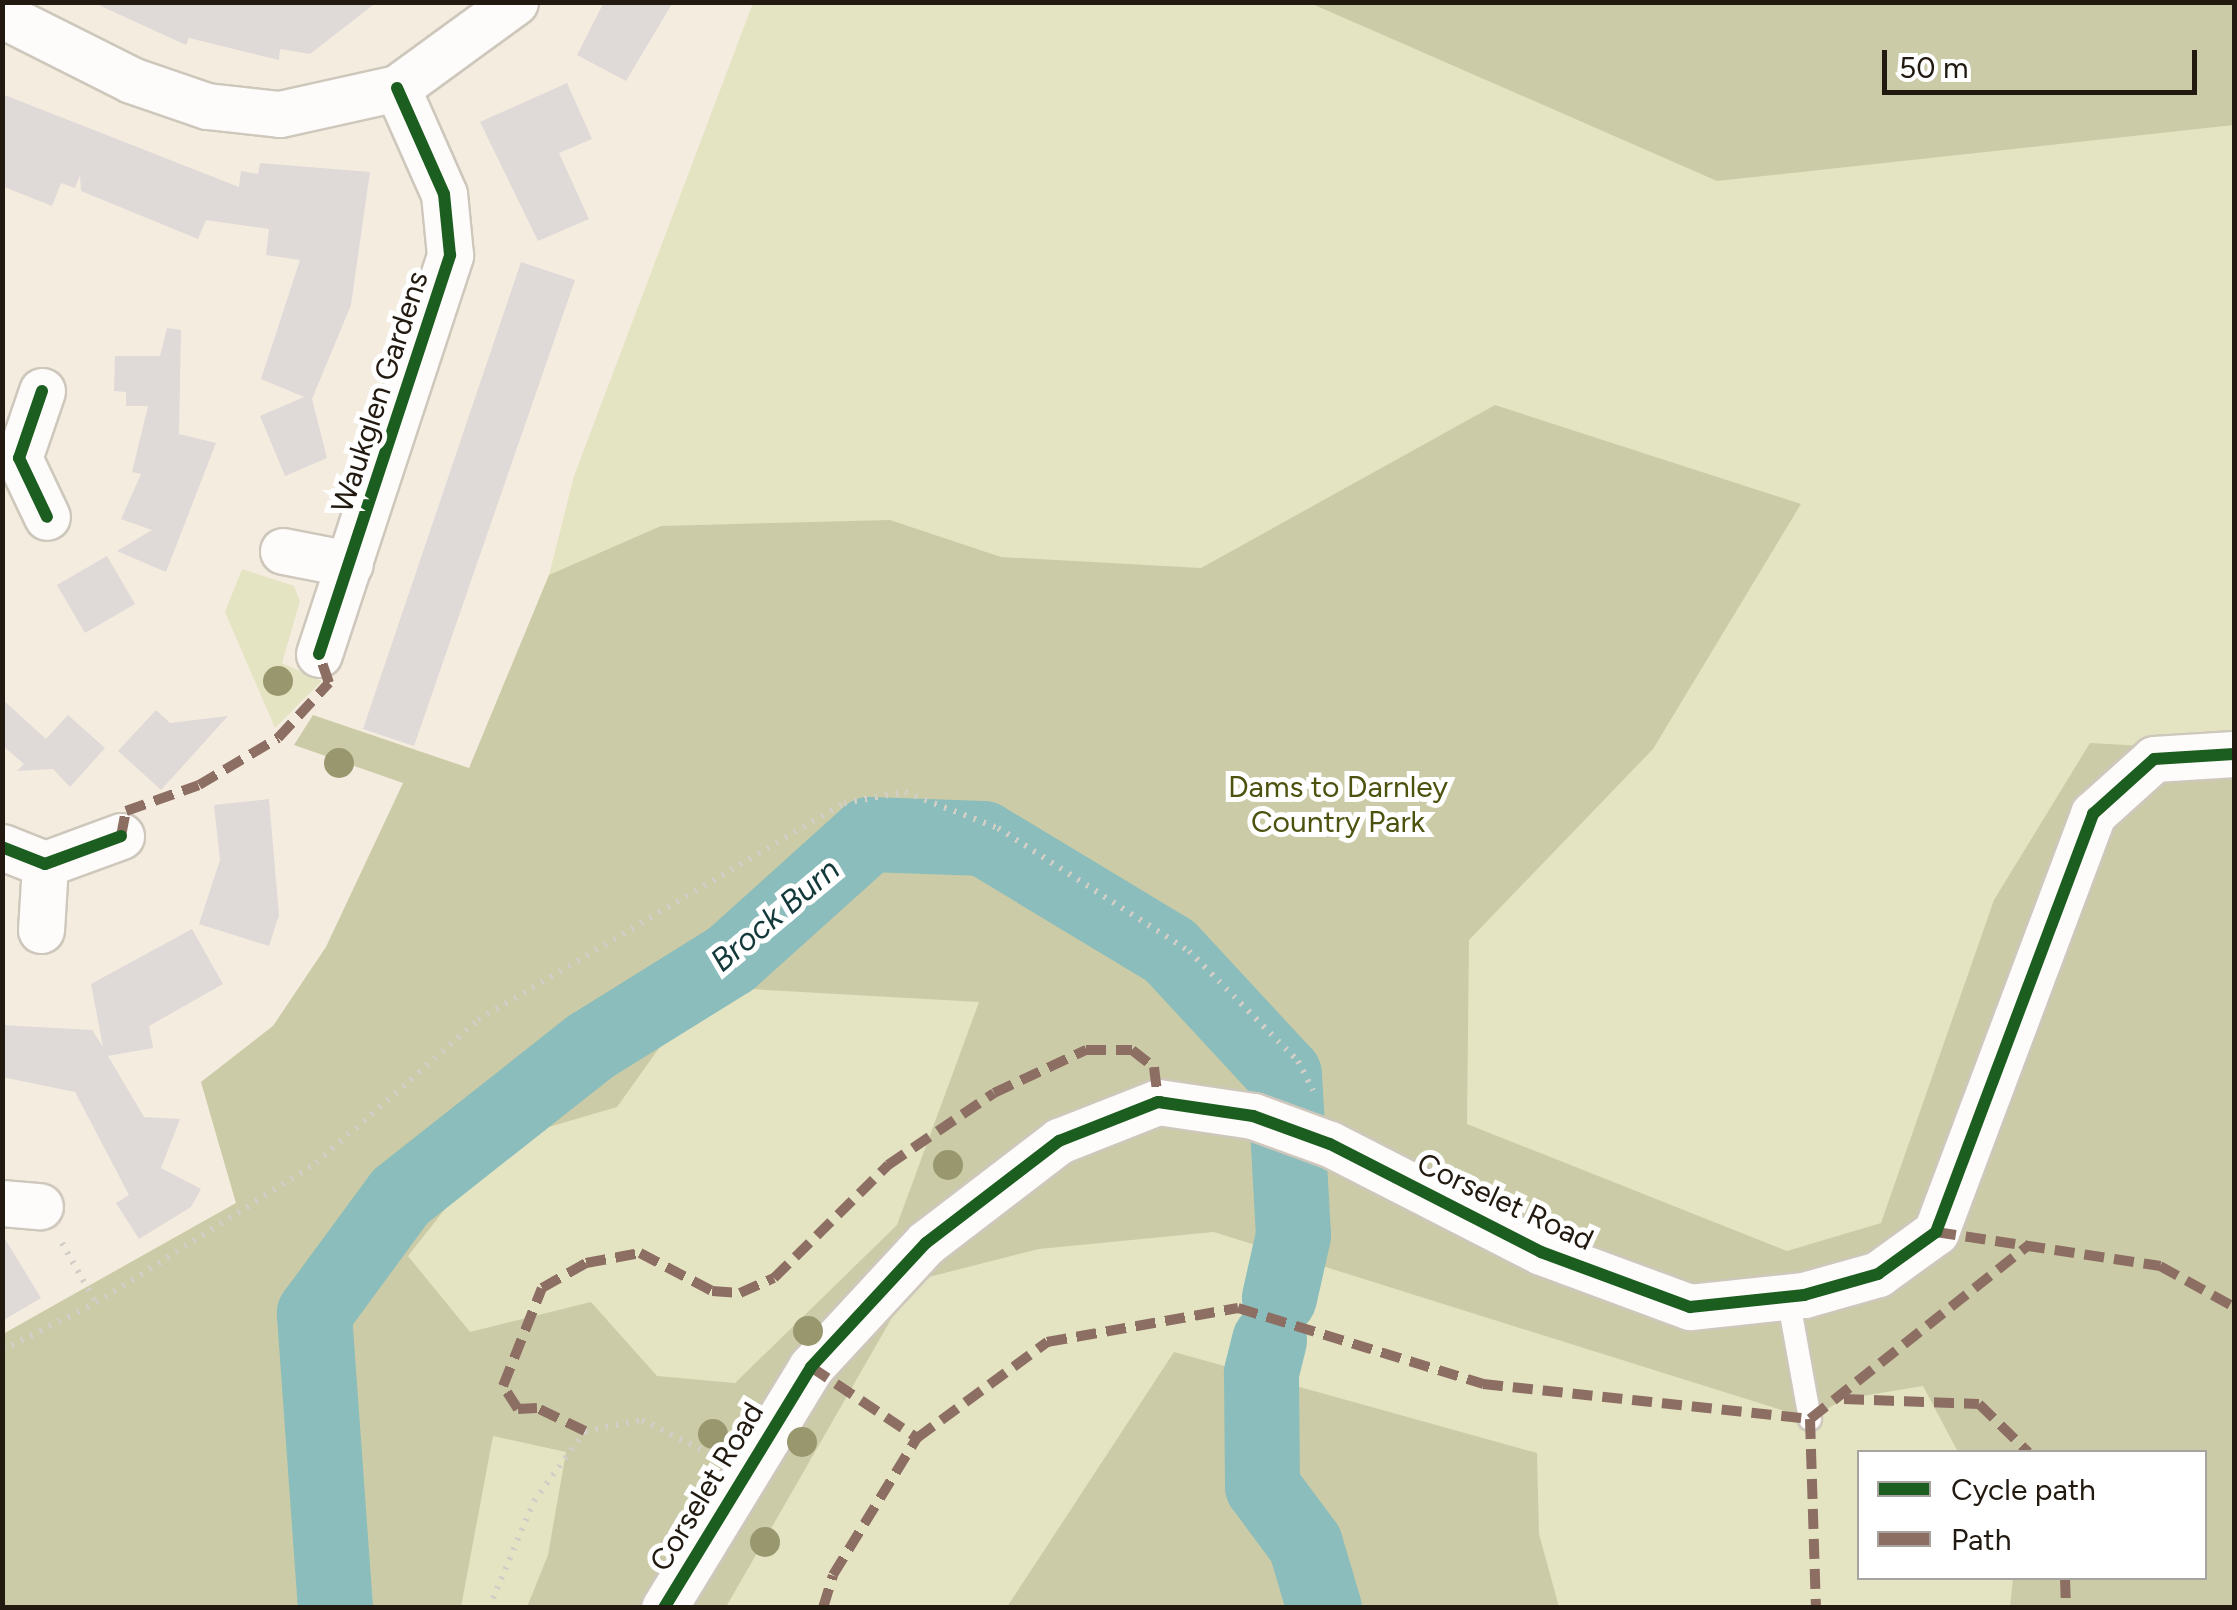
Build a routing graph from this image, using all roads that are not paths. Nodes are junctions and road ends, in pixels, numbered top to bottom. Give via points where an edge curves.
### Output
1 (515, 2) edge
2 (2, 16) edge
3 (397, 88) junction
4 (42, 392) dead end
5 (11, 455) edge
6 (48, 517) dead end
7 (283, 550) dead end
8 (350, 564) junction
9 (319, 654) dead end
10 (2234, 754) edge
11 (121, 836) dead end
12 (2, 847) edge
13 (45, 864) junction
14 (41, 930) dead end
15 (1788, 1297) junction
16 (1810, 1419) dead end
17 (664, 1608) edge

1 - 3 street
2 - 3 street via 131,80 208,106 280,114
3 - 8 street, Waukglen Gardens via 444,194 450,256
4 - 5 street
5 - 6 street
7 - 8 street
8 - 9 street, Waukglen Gardens
10 - 15 street, Corselet Road via 2154,759 2093,814 1936,1232 1878,1274
11 - 13 street
12 - 13 street
13 - 14 street
15 - 16 lane
15 - 17 street, Corselet Road via 1690,1307 1541,1252 1338,1149 1253,1116 1158,1102 1060,1140 926,1244 811,1367

